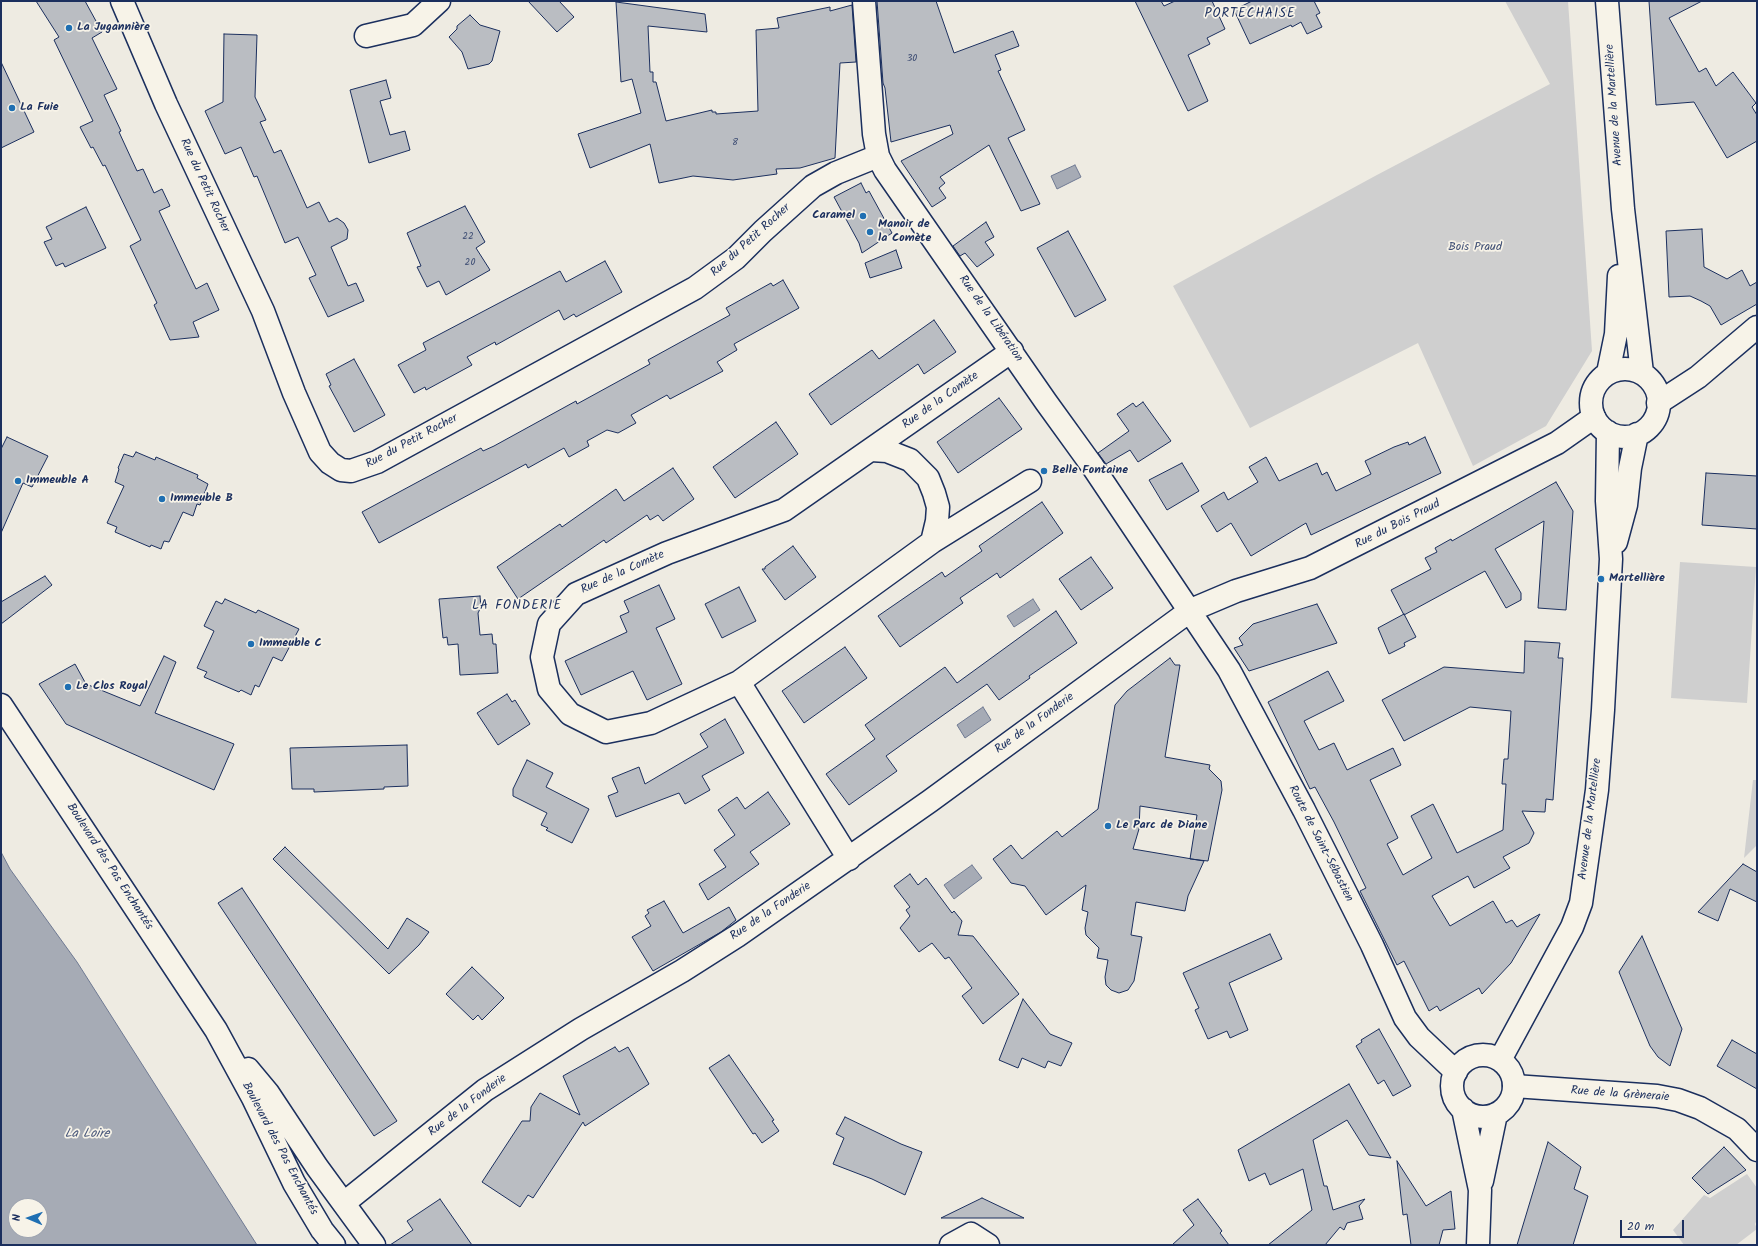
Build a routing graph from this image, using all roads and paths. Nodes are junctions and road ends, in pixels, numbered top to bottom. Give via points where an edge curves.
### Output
1 (122, 1) edge
2 (439, 1) edge
3 (864, 1) edge
4 (1607, 1) edge
5 (366, 36) dead end
6 (878, 156) junction
7 (1622, 209) junction
8 (1757, 327) edge
9 (1012, 351) junction
10 (1608, 373) junction
11 (1642, 373) junction
12 (1658, 403) junction
13 (1601, 424) junction
14 (1637, 434) junction
15 (871, 450) junction
16 (1030, 481) dead end
17 (932, 542) junction
18 (1611, 559) junction
19 (1191, 610) junction
20 (739, 682) junction
21 (1, 705) edge
22 (849, 859) junction
23 (216, 1030) junction
24 (1500, 1060) junction
25 (1456, 1072) junction
26 (1514, 1086) junction
27 (1463, 1109) junction
28 (1496, 1114) junction
29 (1757, 1150) edge
30 (1480, 1190) junction
31 (344, 1203) junction
32 (334, 1245) edge
33 (343, 1245) edge
34 (374, 1245) edge
35 (951, 1245) edge
36 (988, 1245) edge
37 (1478, 1245) edge

1 - 6 street, Rue du Petit Rocher via 166,104 263,311 320,452 341,470 350,471 377,462 695,288 736,258 813,186 836,173
2 - 5 street via 413,25
3 - 6 street, Rue de la Libération via 874,134
4 - 7 street, Avenue de la Martellière
6 - 9 street, Rue de la Libération via 894,183
7 - 10 street, Avenue de la Martellière via 1616,334
7 - 11 street, Avenue de la Martellière
8 - 12 street via 1698,377
9 - 15 street, Rue de la Comète
9 - 19 street, Rue de la Libération
10 - 11 street via 1625,369
10 - 13 street via 1592,392 1591,405
11 - 12 street via 1654,386
12 - 14 street via 1653,420 1646,429
13 - 14 street via 1622,436
13 - 18 street, Avenue de la Martellière
13 - 19 street, Rue du Bois Praud via 1557,443 1310,568 1236,591
14 - 18 street, Avenue de la Martellière via 1626,505
15 - 17 street via 887,451 910,460 928,478 938,507
15 - 20 street, Rue de la Comète via 784,510 667,553 576,594 549,624 542,657 549,689 570,714 606,732 651,723
16 - 17 street, Rue de la Comète
17 - 20 street, Rue de la Comète
18 - 24 street, Avenue de la Martellière via 1597,790 1581,903 1572,927
19 - 22 street, Rue de la Fonderie
19 - 25 street, Route de Saint-Sébastien via 1230,670 1282,768 1372,945 1405,1018 1419,1036
20 - 22 street
21 - 23 street, Boulevard des Pas Enchantés
22 - 31 street, Rue de la Fonderie via 682,971 581,1029 485,1090
23 - 31 street, Boulevard des Pas Enchantés via 268,1093
23 - 32 street, Boulevard des Pas Enchantés via 253,1098 294,1183
24 - 25 street via 1489,1056 1477,1056 1463,1062
24 - 26 street via 1511,1072
25 - 27 street via 1452,1090
26 - 28 street via 1510,1102
26 - 29 street, Rue de la Grèneraie via 1657,1096 1678,1100 1737,1129
27 - 28 street via 1480,1117
27 - 30 street
28 - 30 street
30 - 37 street
31 - 33 street
31 - 34 street, Boulevard des Pas Enchantés
35 - 36 street via 971,1234

